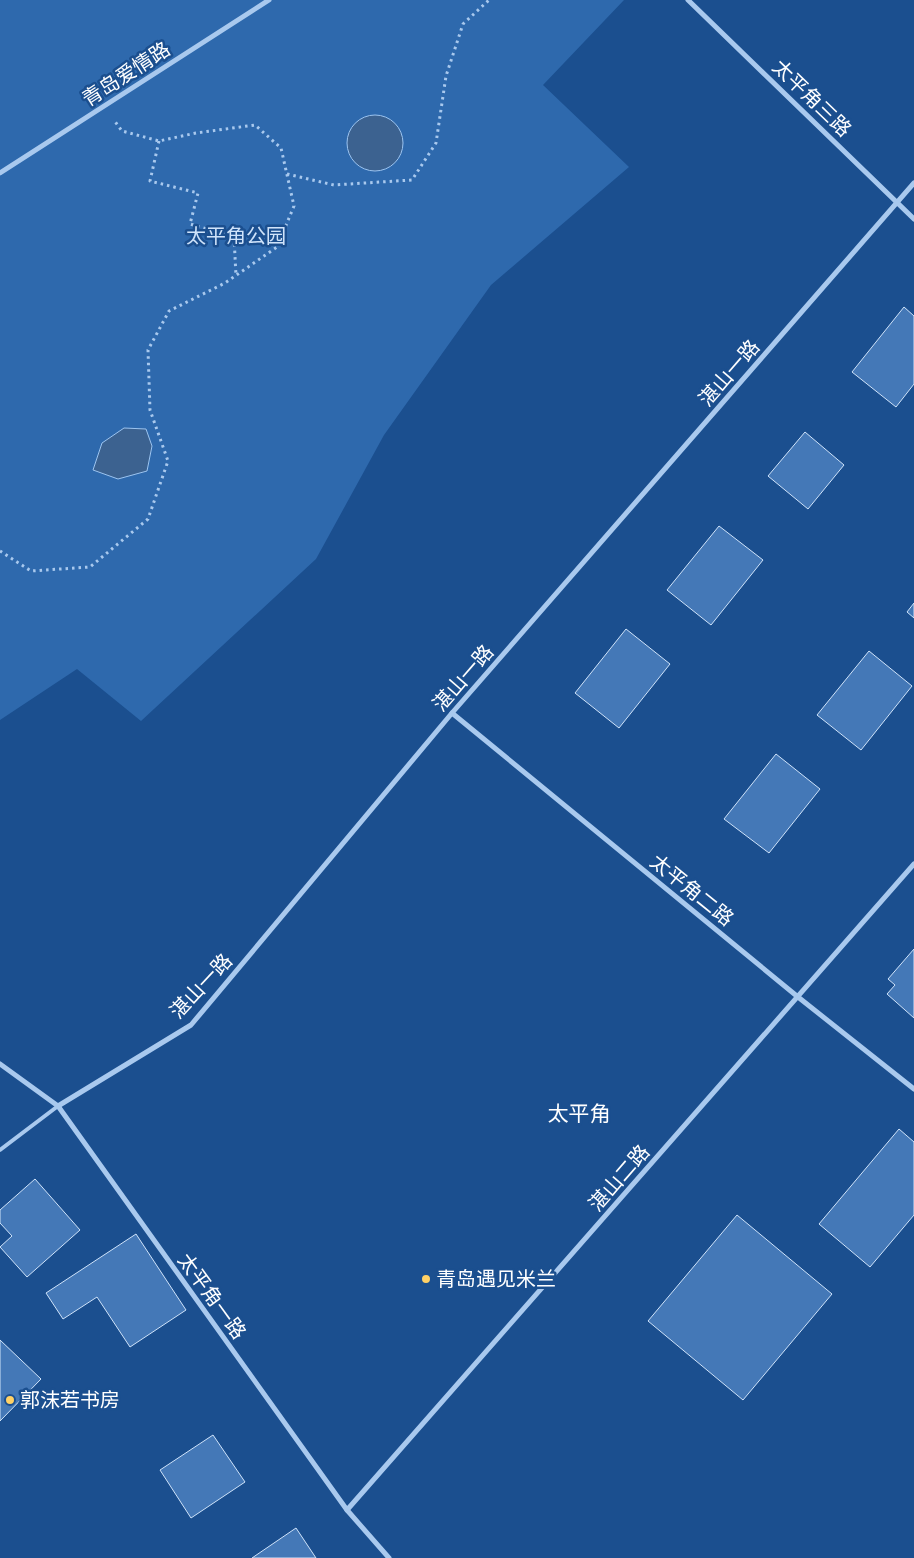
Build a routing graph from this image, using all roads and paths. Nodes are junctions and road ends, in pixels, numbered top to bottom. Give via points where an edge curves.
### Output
1 (269, 0) edge
2 (489, 0) edge
3 (688, 0) edge
4 (104, 106) junction
5 (159, 141) junction
6 (0, 173) edge
7 (286, 174) junction
8 (914, 183) edge
9 (898, 202) junction
10 (914, 218) edge
11 (236, 276) junction
12 (0, 551) edge
13 (452, 713) junction
14 (914, 864) edge
15 (798, 996) junction
16 (0, 1064) edge
17 (914, 1089) edge
18 (58, 1106) junction
19 (0, 1150) edge
20 (347, 1510) junction
21 (388, 1558) edge

1 - 4 street, 青岛爱情路
2 - 7 path via 462,24 446,76 436,143 412,180 334,185
3 - 9 street, 太平角三路
4 - 5 path via 122,131
4 - 6 street, 青岛爱情路
5 - 7 path via 255,125 280,148
5 - 11 path via 150,181 198,193 190,224 234,237
7 - 11 path via 294,206 277,247
8 - 9 street, 湛山一路
9 - 10 street, 太平角三路
9 - 13 street, 湛山一路
11 - 12 path via 169,311 148,350 150,410 168,461 148,519 90,567 32,571
13 - 15 street, 太平角二路
13 - 18 street, 湛山一路 via 191,1025
14 - 15 street, 湛山二路
15 - 17 street, 太平角二路
15 - 20 street, 湛山二路
16 - 18 street, 太平角一路
18 - 19 lane, 湛山一路
18 - 20 street, 太平角一路
20 - 21 street, 太平角一路

